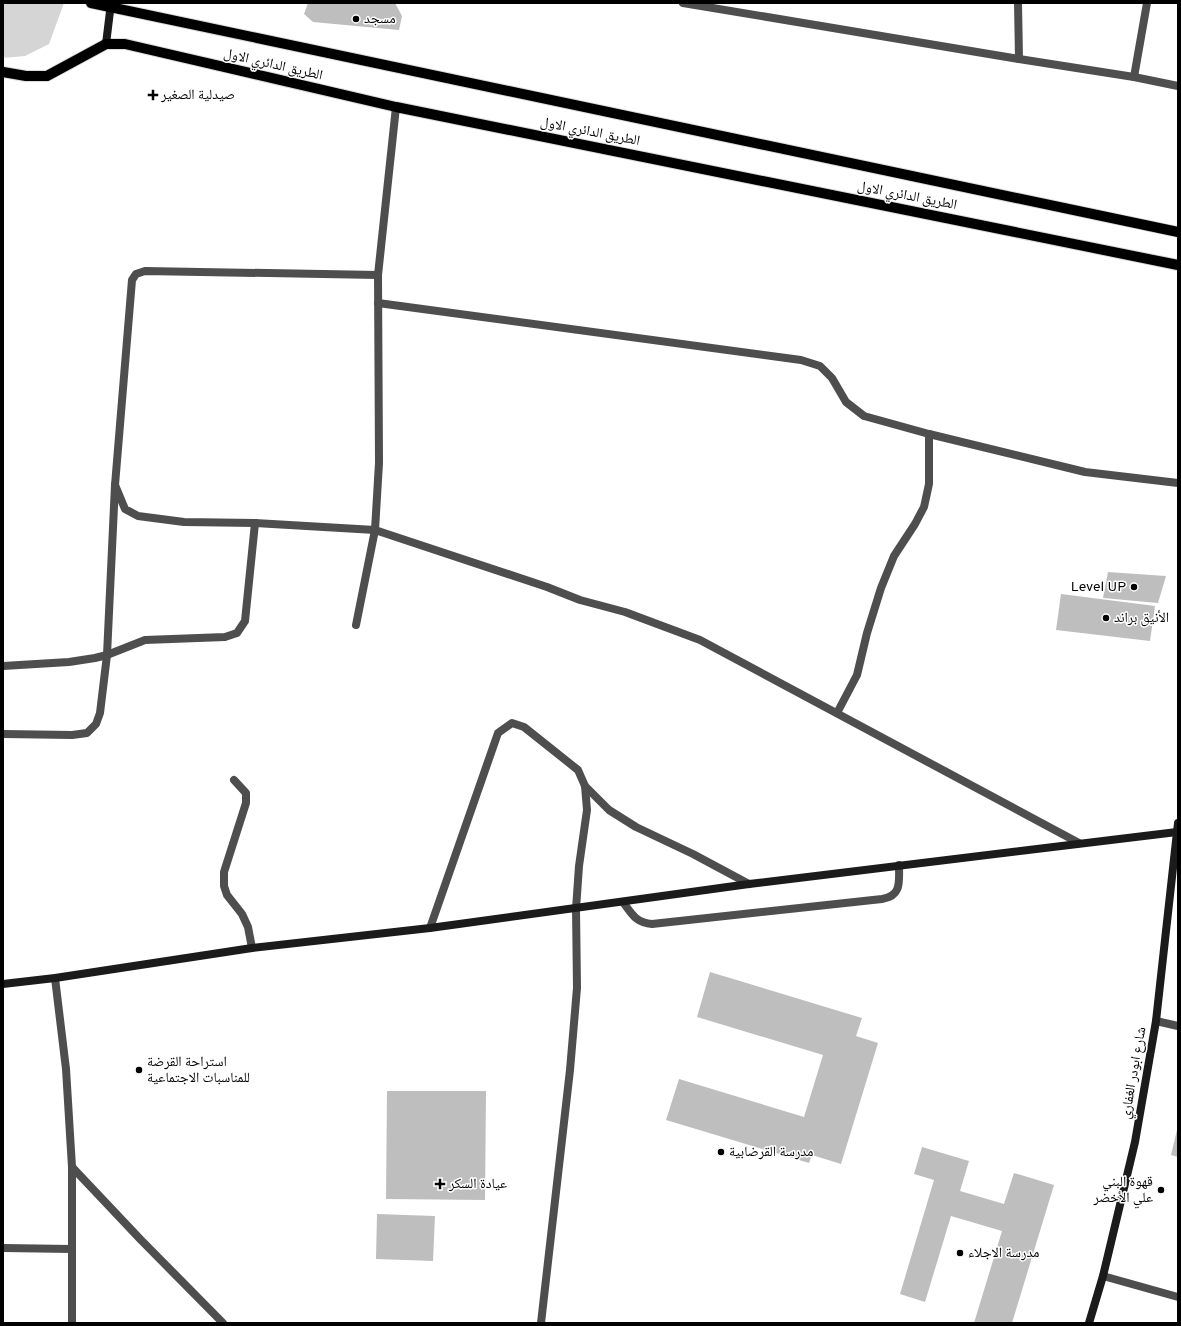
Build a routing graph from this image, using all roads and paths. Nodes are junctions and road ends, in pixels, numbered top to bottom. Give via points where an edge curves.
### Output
1 (91, 3) edge
2 (683, 3) edge
3 (1018, 3) edge
4 (1147, 3) edge
5 (111, 5) edge
6 (106, 44) junction
7 (1019, 59) junction
8 (3, 72) edge
9 (1134, 77) junction
10 (1178, 86) edge
11 (396, 108) junction
12 (1178, 232) edge
13 (1178, 265) edge
14 (378, 274) junction
15 (378, 303) junction
16 (929, 434) junction
17 (1178, 483) edge
18 (115, 485) junction
19 (255, 523) junction
20 (375, 530) junction
21 (356, 625) dead end
22 (107, 655) junction
23 (3, 666) edge
24 (837, 713) junction
25 (3, 734) edge
26 (234, 780) dead end
27 (585, 786) junction
28 (1178, 823) edge
29 (1177, 832) junction
30 (1079, 843) junction
31 (899, 865) junction
32 (749, 884) junction
33 (623, 902) junction
34 (576, 908) junction
35 (430, 928) junction
36 (252, 948) junction
37 (55, 978) junction
38 (3, 984) edge
39 (1156, 1021) junction
40 (1178, 1026) edge
41 (72, 1167) junction
42 (3, 1248) edge
43 (72, 1249) junction
44 (1103, 1276) junction
45 (1178, 1297) edge
46 (72, 1323) edge
47 (223, 1323) edge
48 (541, 1323) edge
49 (1089, 1323) edge

1 - 5 main road, الطريق الدائري الاول
2 - 7 street
3 - 7 street
4 - 9 street
5 - 6 street
5 - 12 main road, الطريق الدائري الاول
6 - 8 main road, الطريق الدائري الاول via 47,76
6 - 11 main road, الطريق الدائري الاول via 125,44
7 - 9 street
9 - 10 street
11 - 13 main road, الطريق الدائري الاول
11 - 14 street
14 - 15 street
14 - 18 street via 145,271 136,274 132,280
15 - 16 street via 801,360 820,366 832,378 846,402 864,416
15 - 20 street via 378,463
16 - 17 street via 1085,472
16 - 24 street via 929,484 924,507 894,556 867,633 857,675
18 - 19 street via 125,509 138,516 184,522
18 - 22 street
19 - 20 street
19 - 22 street via 245,621 237,633 225,637 145,640
20 - 21 street
20 - 24 street via 580,600 625,612 700,640
22 - 23 street via 69,662
22 - 25 street via 100,713 96,724 86,733
24 - 30 street
26 - 36 street via 246,793 246,802 224,872 224,886 248,927
27 - 32 street via 609,810 636,827
27 - 34 street via 587,810
27 - 35 street via 578,770 524,727 512,723 498,734
28 - 29 street, شارع ابودر الغفاري
29 - 30 street
29 - 39 street, شارع ابودر الغفاري
30 - 31 street
31 - 32 street
31 - 33 street via 896,892 882,899 652,924 638,921
32 - 33 street
33 - 34 street
34 - 35 street
34 - 48 street via 577,988
35 - 36 street
36 - 37 street
37 - 38 street
37 - 41 street via 66,1069
39 - 40 street
39 - 44 street, شارع ابودر الغفاري via 1135,1142
41 - 43 street
41 - 47 street
42 - 43 street
43 - 46 street
44 - 45 street
44 - 49 street, شارع ابودر الغفاري

